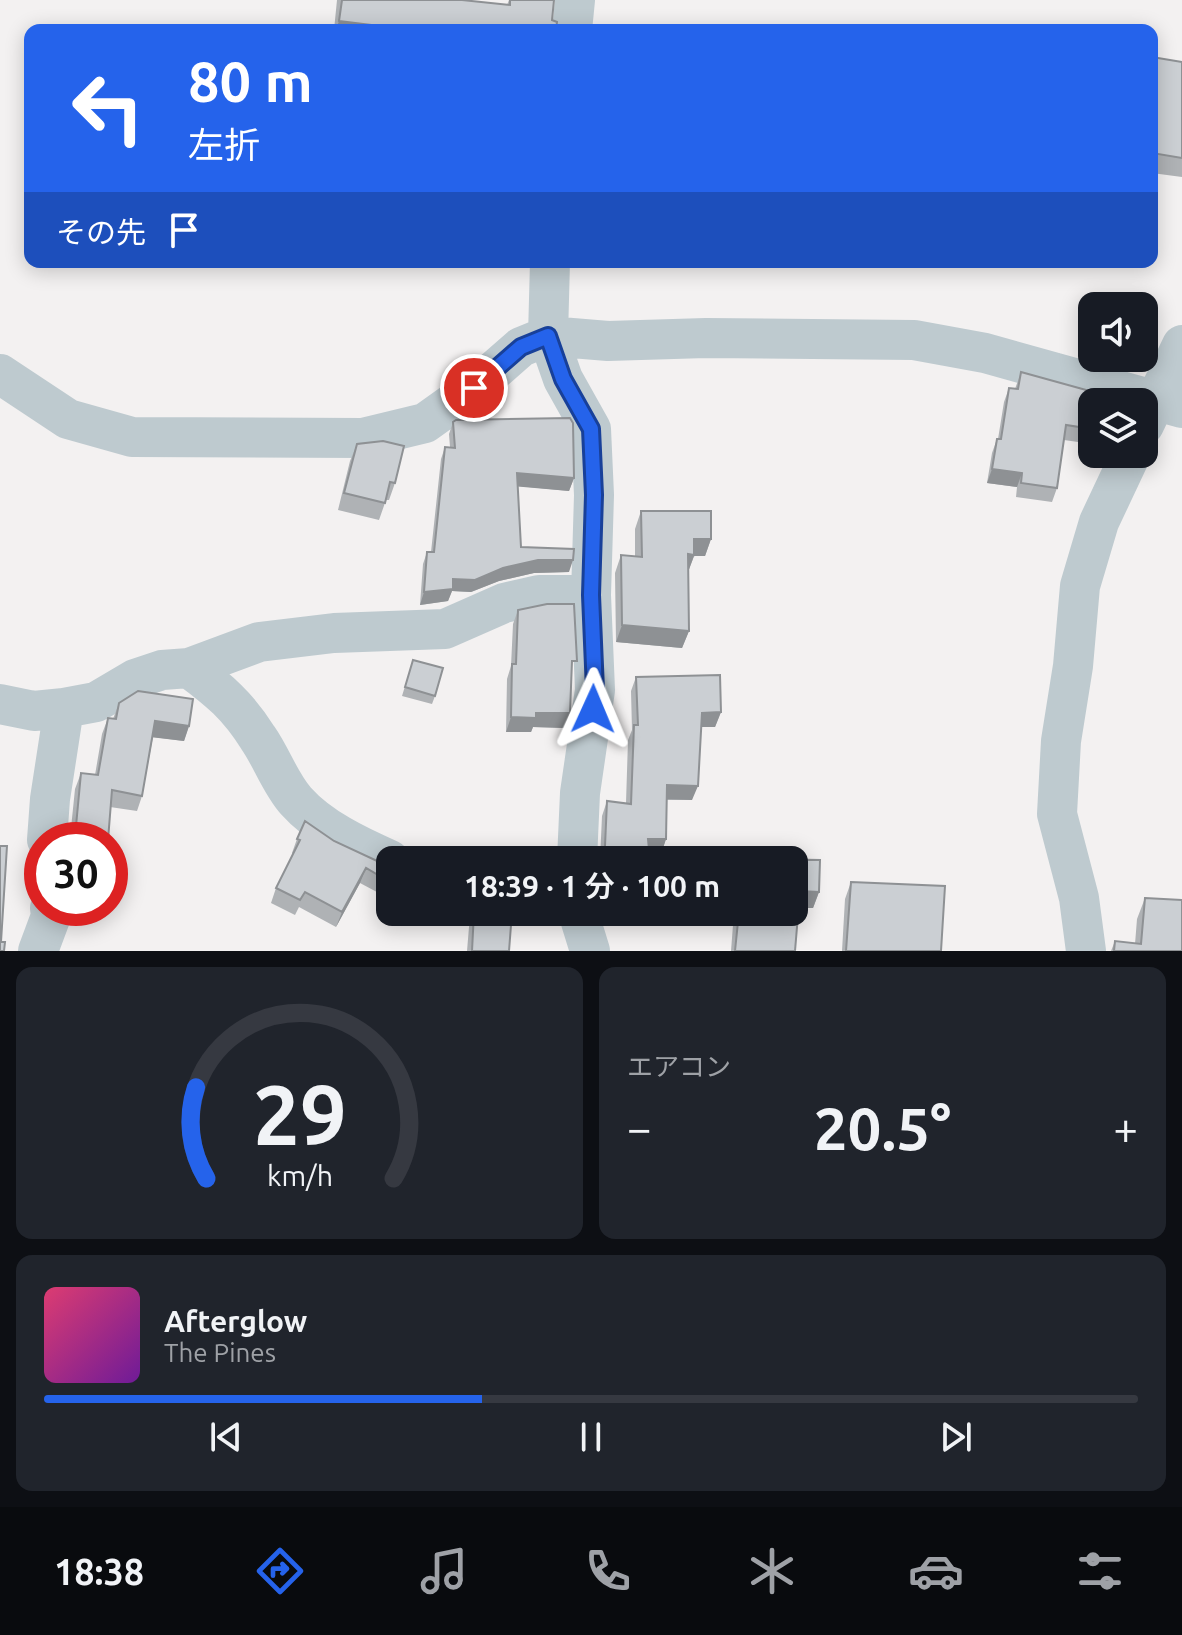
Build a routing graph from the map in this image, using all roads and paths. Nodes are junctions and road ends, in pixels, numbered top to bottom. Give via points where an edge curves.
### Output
1 (575, 0) edge
2 (573, 24) edge
3 (550, 268) edge
4 (548, 336) junction
5 (1182, 345) edge
6 (0, 374) edge
7 (1160, 412) edge
8 (1124, 468) edge
9 (591, 595) junction
10 (189, 668) junction
11 (0, 704) edge
12 (64, 708) junction
13 (48, 822) edge
14 (578, 846) edge
15 (376, 854) edge
16 (47, 926) edge
17 (582, 926) edge
18 (38, 951) edge
19 (590, 951) edge
20 (1086, 951) edge

1 - 2 street
3 - 4 street
4 - 6 street via 521,347 425,423 363,438 132,437 68,419
4 - 7 street via 608,341 914,340 985,353
4 - 9 street via 563,379 591,429
5 - 7 street
8 - 20 street via 1099,522 1080,586 1061,741 1057,814 1079,898
9 - 10 street via 539,595 504,603 445,629 259,642
9 - 14 street via 595,690
10 - 12 street via 162,670 96,702
10 - 15 street via 225,694 296,801
11 - 12 street via 34,711
12 - 13 street
16 - 18 street
17 - 19 street

